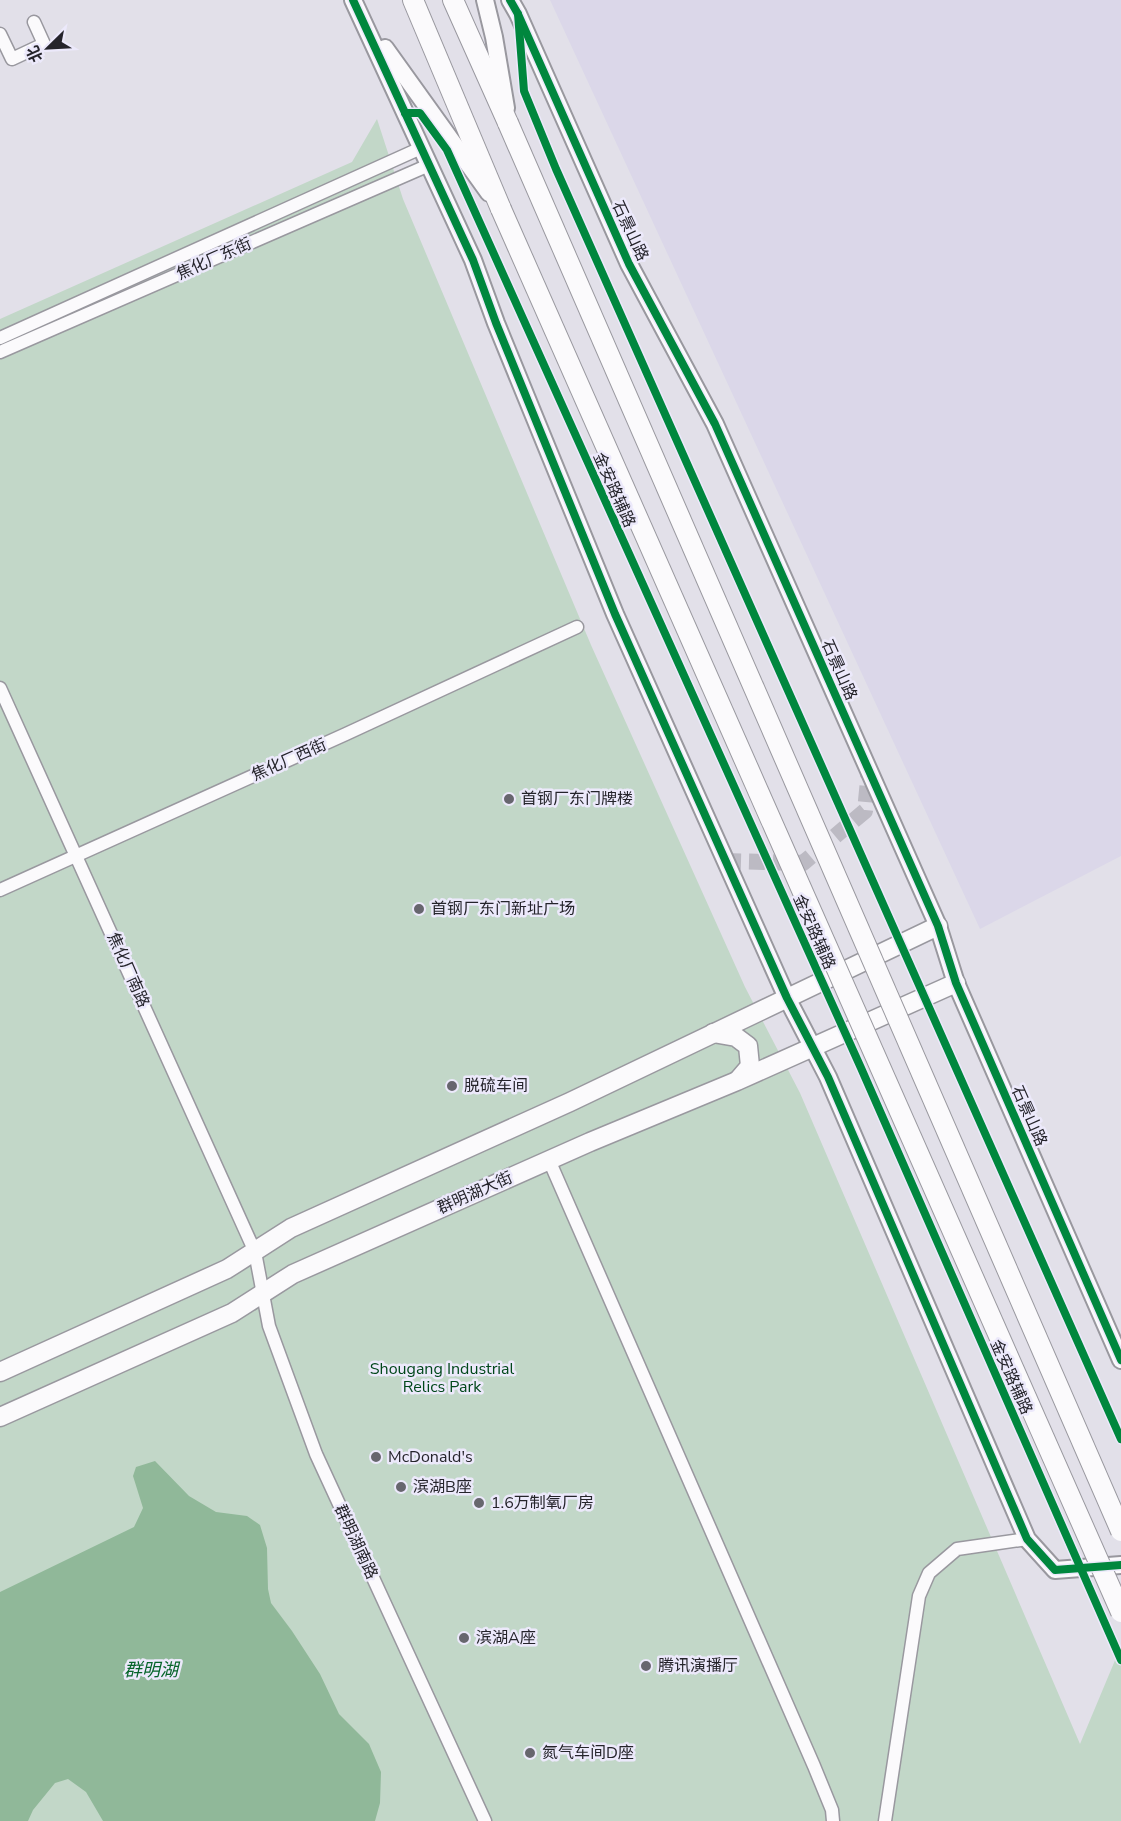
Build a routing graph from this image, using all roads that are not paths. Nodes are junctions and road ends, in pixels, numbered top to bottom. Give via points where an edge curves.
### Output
1 (353, 0) edge
2 (358, 0) edge
3 (413, 0) edge
4 (453, 0) edge
5 (485, 0) edge
6 (510, 0) edge
7 (34, 22) dead end
8 (0, 34) edge
9 (508, 123) junction
10 (421, 147) junction
11 (429, 165) junction
12 (501, 210) junction
13 (0, 338) edge
14 (0, 352) edge
15 (576, 627) dead end
16 (0, 688) edge
17 (76, 855) junction
18 (0, 890) edge
19 (938, 926) junction
20 (956, 983) junction
21 (787, 998) junction
22 (713, 1033) junction
23 (812, 1047) junction
24 (737, 1081) junction
25 (549, 1160) junction
26 (255, 1252) junction
27 (262, 1294) junction
28 (1121, 1360) edge
29 (0, 1372) edge
30 (0, 1417) edge
31 (1121, 1530) edge
32 (1028, 1539) junction
33 (1121, 1565) edge
34 (1121, 1612) edge
35 (485, 1821) edge
36 (833, 1821) edge
37 (885, 1821) edge

1 - 10 street
2 - 12 street via 391,59
3 - 12 main road
4 - 9 main road
5 - 9 street
6 - 19 street, 石景山路 via 629,264 715,424
7 - 8 street via 44,44 12,59
9 - 31 main road, bridge
10 - 11 street
10 - 13 street, 焦化厂东街
11 - 14 street, 焦化厂东街
11 - 21 street via 473,260 615,614
12 - 34 main road, bridge
15 - 17 street, 焦化厂西街
16 - 17 street, 焦化厂南路
17 - 18 street, 焦化厂西街
17 - 26 street, 焦化厂南路
19 - 20 street, 石景山路
19 - 21 main road
20 - 23 main road, 群明湖大街
20 - 28 street, 石景山路
21 - 22 main road
21 - 23 street
22 - 24 main road via 736,1037 748,1046 750,1066
22 - 26 main road via 291,1228
23 - 24 main road, 群明湖大街
23 - 32 street
24 - 25 main road, 群明湖大街
25 - 27 main road, 群明湖大街 via 293,1274
25 - 36 street via 814,1766
26 - 27 street, 群明湖南路
26 - 29 main road via 227,1269
27 - 30 main road, 群明湖大街 via 232,1313
27 - 35 street, 群明湖南路 via 269,1326 316,1454
32 - 33 street via 1055,1570
32 - 37 street via 957,1549 929,1573 919,1596

